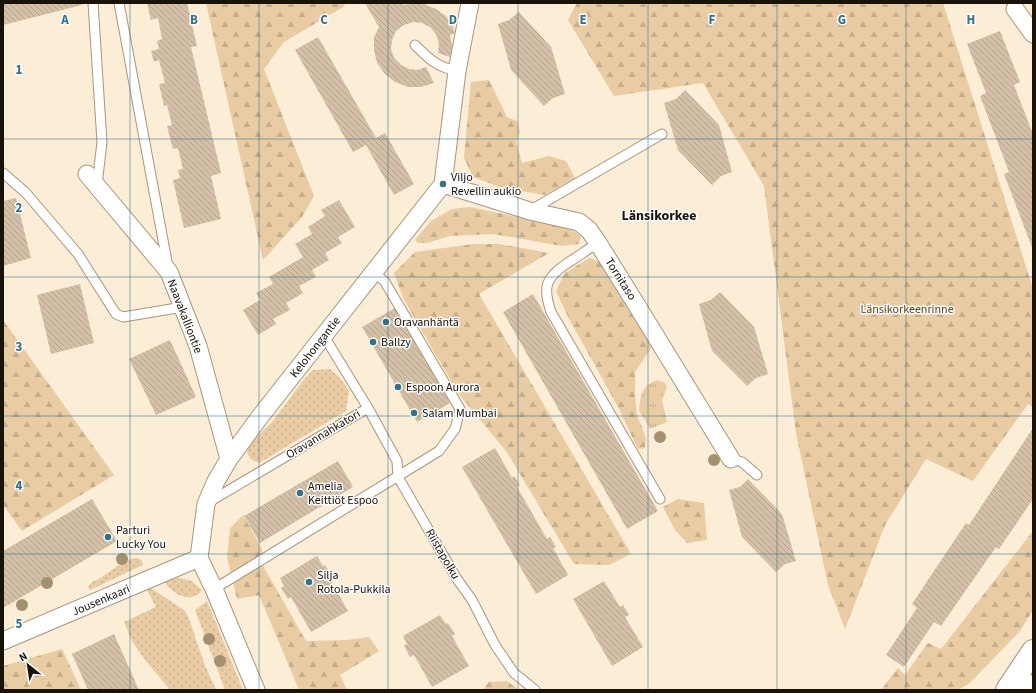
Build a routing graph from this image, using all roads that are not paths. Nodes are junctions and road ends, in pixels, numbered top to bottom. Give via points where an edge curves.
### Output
1 (93, 3) edge
2 (119, 3) edge
3 (470, 3) edge
4 (1015, 9) dead end
5 (1033, 34) edge
6 (415, 45) dead end
7 (457, 71) junction
8 (662, 134) dead end
9 (3, 173) edge
10 (92, 180) joint
11 (444, 184) junction
12 (530, 211) junction
13 (598, 243) junction
14 (169, 272) junction
15 (374, 272) junction
16 (184, 307) junction
17 (324, 336) junction
18 (368, 408) junction
19 (229, 459) junction
20 (731, 459) joint
21 (757, 475) dead end
22 (398, 477) junction
23 (660, 499) dead end
24 (206, 504) junction
25 (199, 558) junction
26 (214, 589) junction
27 (3, 641) edge
28 (1033, 651) edge
29 (1033, 686) edge
30 (256, 690) edge
31 (535, 690) edge
32 (1007, 690) edge
33 (1031, 690) edge

1 - 10 lane via 102,142
2 - 14 lane
3 - 7 street
4 - 5 street
6 - 7 lane via 442,68
7 - 11 street
8 - 12 lane
9 - 16 lane via 26,193 78,254 116,314 123,317
10 - 14 street, Naavakalliontie
11 - 12 street, Tornitaso
11 - 15 street, Kelohongantie
12 - 13 street, Tornitaso via 579,222 589,230
13 - 20 street, Tornitaso
13 - 23 lane via 555,271 548,281 547,302
14 - 16 street, Naavakalliontie
15 - 17 street, Kelohongantie
15 - 22 lane via 385,282 460,409 455,429 439,451
16 - 19 street, Naavakalliontie via 198,346
17 - 18 lane, Oravannahkatori
17 - 19 street, Kelohongantie
18 - 22 lane, Riistapolku via 397,461
18 - 24 lane, Oravannahkatori
19 - 24 street, Kelohongantie
20 - 21 lane via 742,462
22 - 26 lane
22 - 31 lane, Riistapolku via 457,579 472,600 495,645 514,673
24 - 25 street, Kelohongantie
25 - 26 street
25 - 27 street, Jousenkaari
26 - 30 street
28 - 32 main road
29 - 33 main road

